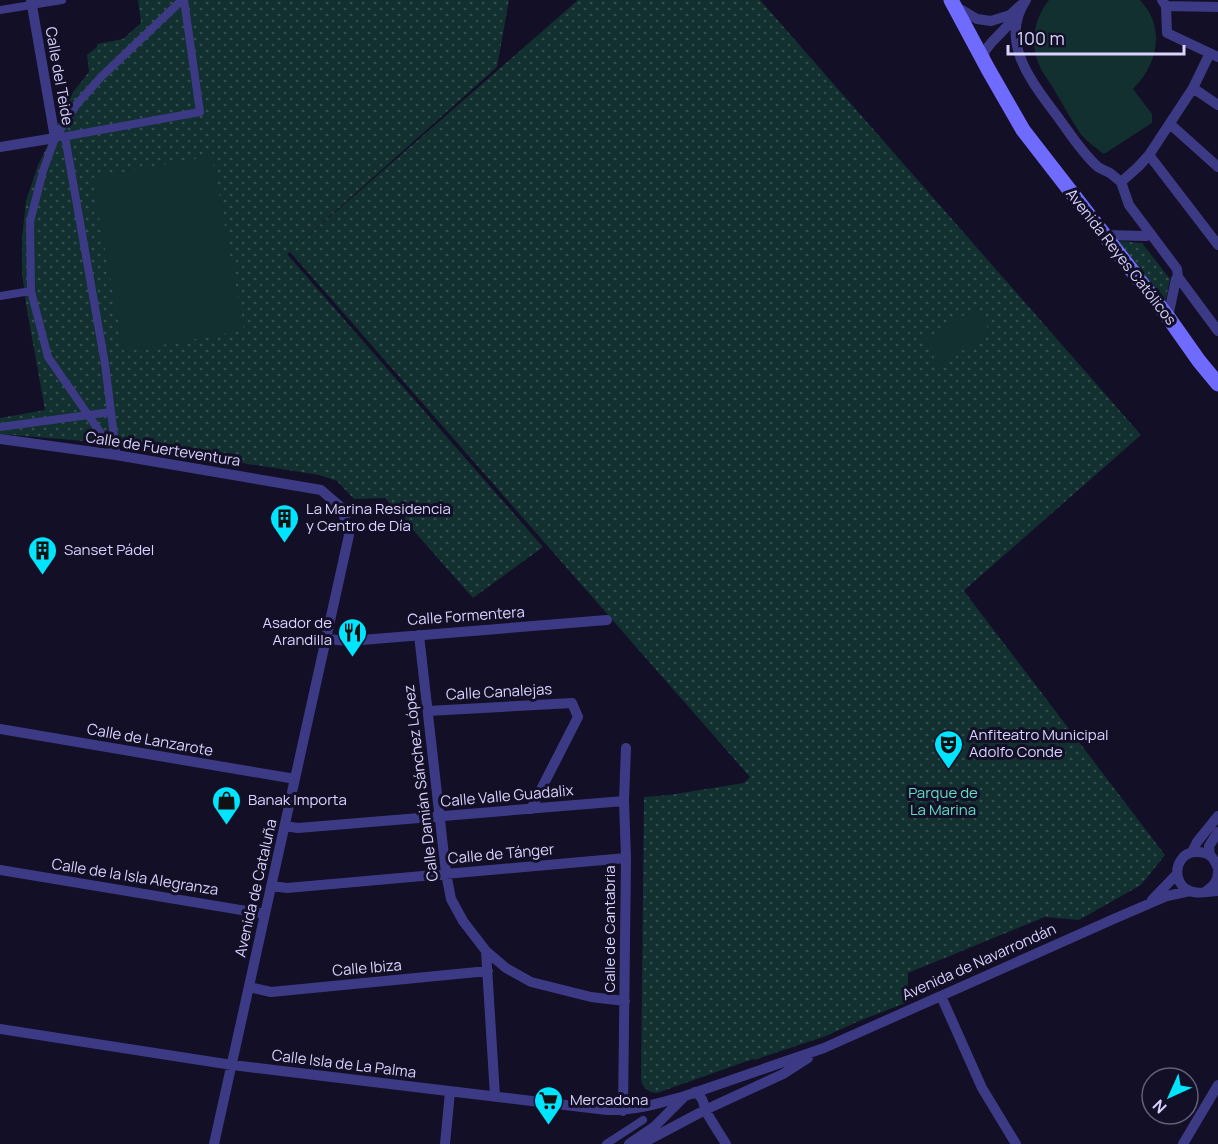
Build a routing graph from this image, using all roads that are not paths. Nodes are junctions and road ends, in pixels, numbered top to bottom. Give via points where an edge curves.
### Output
1 (62, 0) edge
2 (183, 0) edge
3 (1024, 1) edge
4 (31, 2) edge
5 (953, 3) edge
6 (1164, 3) edge
7 (1218, 3) edge
8 (0, 10) edge
9 (1018, 14) junction
10 (1214, 55) edge
11 (983, 61) junction
12 (1193, 88) junction
13 (1218, 105) edge
14 (1170, 124) junction
15 (60, 137) junction
16 (0, 147) edge
17 (1149, 155) junction
18 (1218, 167) edge
19 (1121, 182) junction
20 (1151, 234) junction
21 (1104, 235) junction
22 (1218, 246) edge
23 (1178, 277) junction
24 (31, 291) junction
25 (0, 296) edge
26 (1168, 317) junction
27 (1218, 331) edge
28 (1218, 384) edge
29 (111, 412) junction
30 (88, 415) junction
31 (0, 427) edge
32 (0, 439) edge
33 (116, 455) junction
34 (321, 490) joint
35 (607, 620) dead end
36 (419, 635) junction
37 (327, 639) junction
38 (428, 711) junction
39 (0, 729) edge
40 (626, 748) dead end
41 (295, 780) junction
42 (624, 801) junction
43 (531, 809) junction
44 (439, 816) junction
45 (1218, 816) edge
46 (285, 826) junction
47 (1218, 832) edge
48 (1192, 852) junction
49 (1210, 856) junction
50 (626, 858) junction
51 (0, 870) edge
52 (1218, 870) edge
53 (446, 873) junction
54 (1177, 874) junction
55 (272, 886) junction
56 (1190, 891) junction
57 (1218, 891) edge
58 (1205, 892) junction
59 (1147, 904) junction
60 (265, 914) junction
61 (486, 951) junction
62 (488, 971) junction
63 (249, 987) junction
64 (941, 996) junction
65 (625, 1001) junction
66 (0, 1029) edge
67 (824, 1048) junction
68 (232, 1065) junction
69 (1218, 1086) edge
70 (450, 1092) junction
71 (495, 1096) junction
72 (686, 1097) junction
73 (705, 1110) junction
74 (623, 1111) junction
75 (689, 1119) junction
76 (644, 1120) dead end
77 (720, 1134) junction
78 (214, 1144) edge
79 (445, 1144) edge
80 (606, 1144) edge
81 (629, 1144) edge
82 (640, 1144) edge
83 (726, 1144) edge
84 (1016, 1144) edge
85 (1183, 1144) edge

1 - 4 street
2 - 15 street via 101,77 77,104
2 - 15 street via 200,112
3 - 5 street via 1010,15 991,21 977,19
3 - 9 street
4 - 8 street
4 - 15 street, Calle del Teide
5 - 11 main road, Avenida Reyes Católicos
6 - 7 street
6 - 10 street via 1167,33
9 - 11 street via 985,51
9 - 19 street via 1016,45 1035,86 1080,147 1098,167
10 - 12 street
11 - 21 main road, Avenida Reyes Católicos via 1023,130
12 - 13 street
12 - 14 street
14 - 17 street
14 - 18 street
15 - 16 street, Calle del Teide
15 - 24 street via 43,171 30,222
15 - 29 street
17 - 19 street
17 - 22 street
19 - 20 street via 1129,205
20 - 21 street
20 - 23 street via 1177,269
21 - 26 main road, Avenida Reyes Católicos
23 - 26 street
23 - 27 street
24 - 25 street
24 - 30 street via 48,357
26 - 28 main road, Avenida Reyes Católicos
29 - 30 street
29 - 33 street
30 - 31 street
30 - 33 street
32 - 33 street, Calle de Fuerteventura
33 - 34 street, Calle de Fuerteventura
34 - 37 street, Avenida de Cataluña via 342,508 350,535
35 - 36 street, Calle Formentera
36 - 37 street, Calle Formentera
36 - 38 street, Calle Damián Sánchez López
37 - 41 street, Avenida de Cataluña
38 - 43 street, Calle Canalejas via 572,703 578,717
38 - 44 street, Calle Damián Sánchez López
39 - 41 street, Calle de Lanzarote
40 - 42 street, Calle de Cantabria
41 - 46 street, Avenida de Cataluña
42 - 43 street, Calle Valle Guadalix
42 - 50 street, Calle de Cantabria
43 - 44 street, Calle Valle Guadalix
44 - 46 street, Calle Valle Guadalix
44 - 53 street, Calle Damián Sánchez López
45 - 48 street
46 - 55 street, Avenida de Cataluña
47 - 49 street via 1209,846
48 - 49 street
48 - 54 street via 1181,860
49 - 52 street
50 - 53 street, Calle de Tánger
50 - 65 street, Calle de Cantabria
51 - 60 street, Calle de la Isla Alegranza
52 - 58 street via 1214,885
53 - 55 street, Calle de Tánger via 287,888
53 - 61 street, Calle Damián Sánchez López via 451,899
54 - 56 street via 1182,886
54 - 59 street, Avenida de Navarrondán
55 - 60 street, Avenida de Cataluña
56 - 58 street
56 - 59 street, Avenida de Navarrondán
57 - 58 street
59 - 64 street, Avenida de Navarrondán
60 - 63 street, Avenida de Cataluña
61 - 62 street
61 - 65 street, Calle Damián Sánchez López via 531,982
62 - 63 street, Calle Ibiza via 271,992
62 - 71 street
63 - 68 street, Avenida de Cataluña
64 - 67 street, Avenida de Navarrondán
64 - 84 street via 982,1088
65 - 74 street, Calle de Cantabria
66 - 68 street, Calle Isla de La Palma
67 - 72 street, Avenida de Navarrondán
67 - 73 street, Avenida de Navarrondán via 783,1074
68 - 70 street, Calle Isla de La Palma
68 - 78 street, Avenida de Cataluña
69 - 85 street
70 - 71 street, Calle Isla de La Palma
70 - 79 street
71 - 74 street, Calle Isla de La Palma
72 - 73 street via 702,1096
72 - 74 street, Calle Isla de La Palma
72 - 75 street via 679,1109
72 - 81 street, Avenida de Navarrondán
73 - 75 street, Avenida de Navarrondán
73 - 77 street
75 - 77 street via 707,1122
75 - 82 street, Avenida de Navarrondán
76 - 80 street
77 - 83 street

